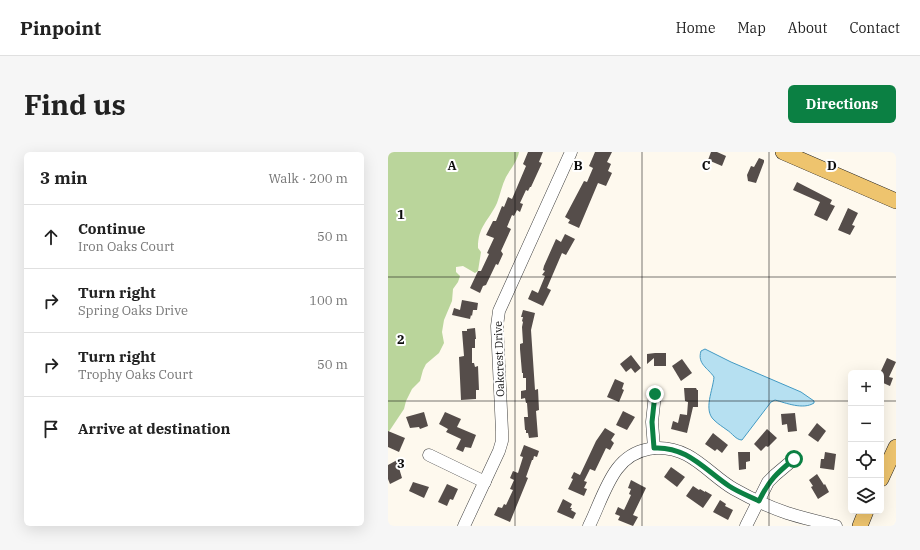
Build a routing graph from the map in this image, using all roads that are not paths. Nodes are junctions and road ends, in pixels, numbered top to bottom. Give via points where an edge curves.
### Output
1 (572, 152) edge
2 (789, 153) edge
3 (896, 201) edge
4 (655, 394) dead end
5 (896, 447) edge
6 (654, 448) junction
7 (429, 455) dead end
8 (794, 459) dead end
9 (881, 478) edge
10 (485, 482) junction
11 (759, 501) junction
12 (865, 514) edge
13 (464, 526) edge
14 (589, 526) edge
15 (746, 526) edge
16 (836, 526) edge
17 (860, 526) edge

1 - 10 street, Oakcrest Drive via 499,311 497,326 502,436 499,451
2 - 3 main road
4 - 6 street via 652,422
5 - 9 main road
6 - 11 street via 676,450 689,456 729,486
6 - 14 street via 637,452 619,466
7 - 10 street
8 - 11 street via 773,477
10 - 13 street, Oakcrest Drive
11 - 15 street
11 - 16 street via 785,512
12 - 17 main road

